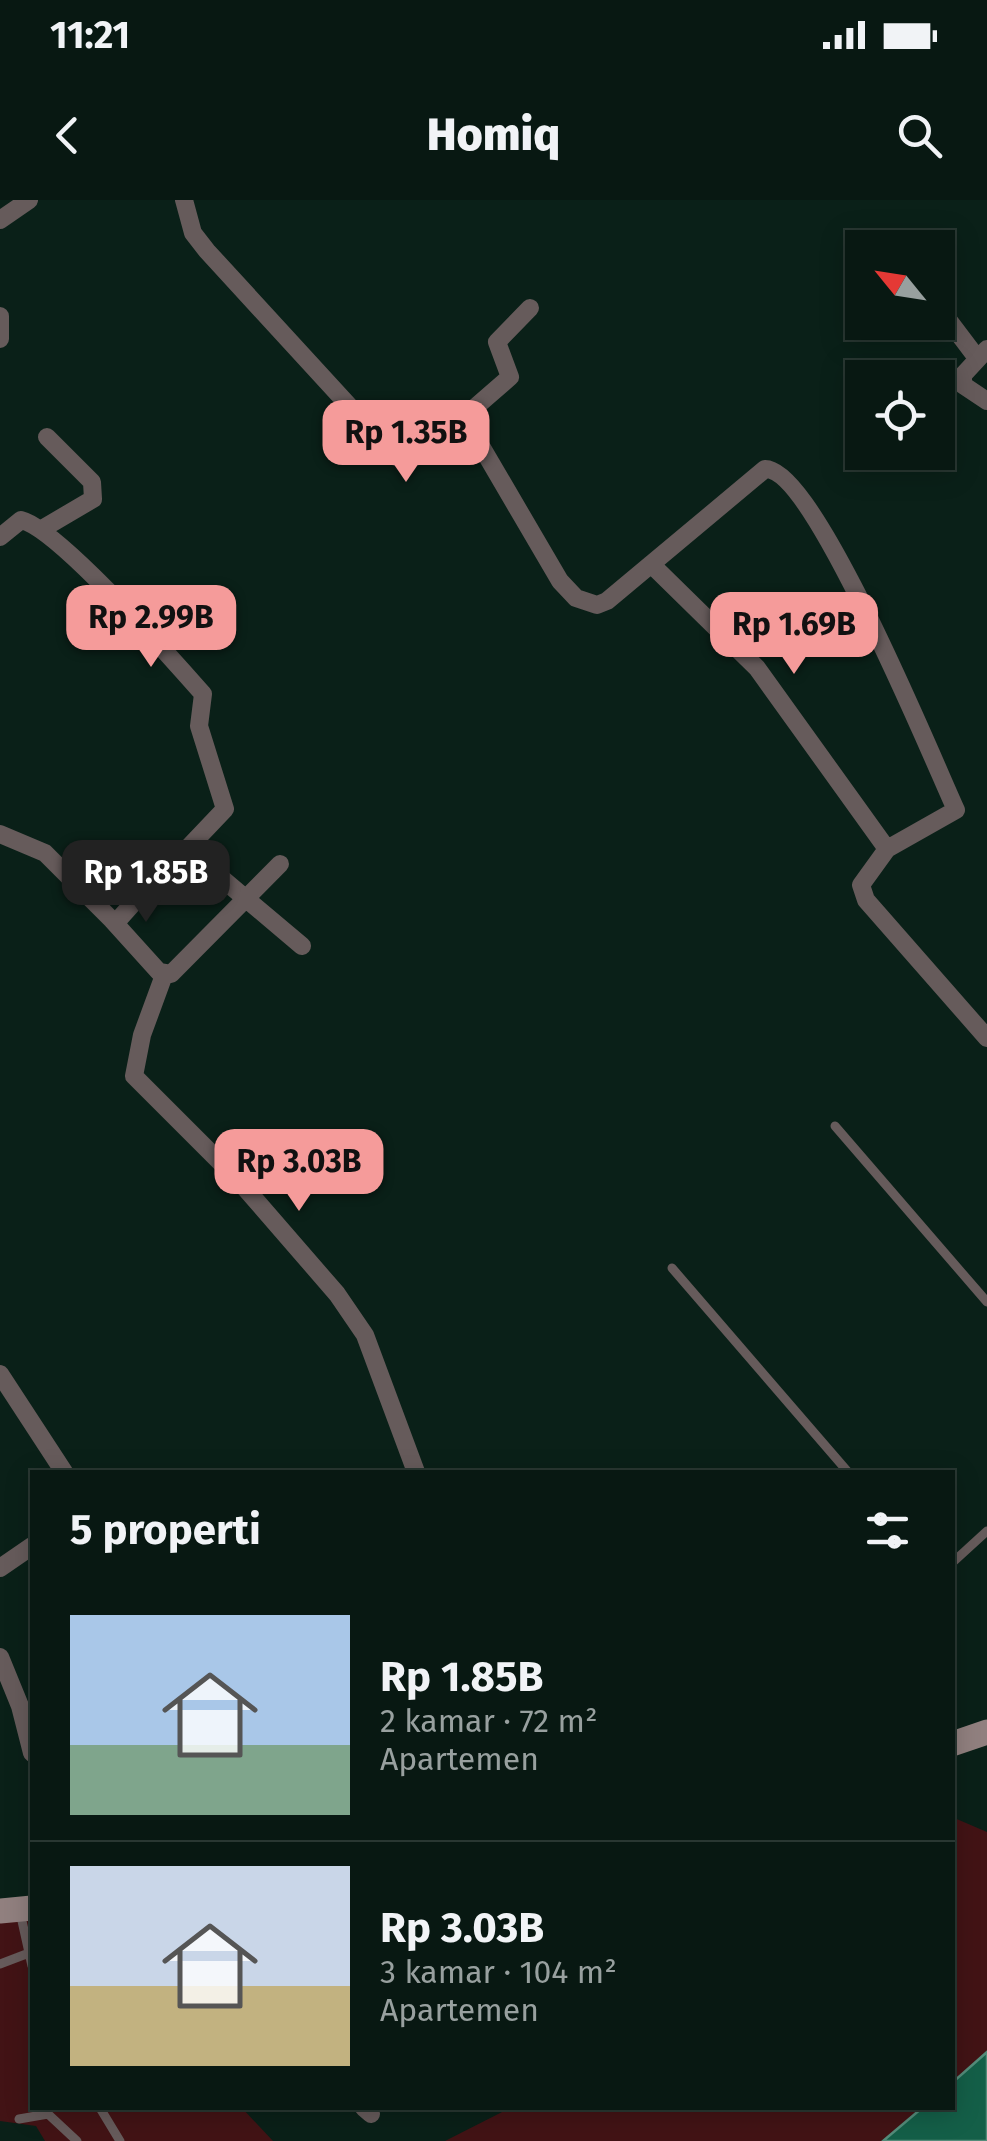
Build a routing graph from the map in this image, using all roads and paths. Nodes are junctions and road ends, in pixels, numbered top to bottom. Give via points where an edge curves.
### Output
1 (29, 200) edge
2 (184, 200) edge
3 (0, 220) edge
4 (530, 308) dead end
5 (0, 316) edge
6 (955, 324) edge
7 (0, 339) edge
8 (982, 354) edge
9 (987, 401) edge
10 (464, 417) junction
11 (47, 437) dead end
12 (42, 529) junction
13 (0, 537) edge
14 (652, 564) junction
15 (0, 834) edge
16 (187, 849) junction
17 (886, 849) junction
18 (280, 864) dead end
19 (246, 897) junction
20 (112, 920) junction
21 (302, 946) dead end
22 (164, 975) junction
23 (987, 1038) edge
24 (836, 1126) dead end
25 (672, 1268) dead end
26 (987, 1302) edge
27 (0, 1374) edge
28 (63, 1470) edge
29 (415, 1470) edge
30 (846, 1470) edge
31 (987, 1531) edge
32 (30, 1547) edge
33 (955, 1560) edge
34 (0, 1568) edge
35 (0, 1657) edge
36 (987, 1732) edge
37 (955, 1743) edge
38 (30, 1744) edge
39 (17, 1910) edge
40 (29, 1953) junction
41 (30, 1957) edge
42 (0, 1964) edge
43 (101, 2110) edge
44 (19, 2118) dead end
45 (77, 2141) edge
46 (120, 2141) edge

1 - 3 street
2 - 10 street via 206,251 396,458 422,455
4 - 10 street via 498,342 511,371 508,382
5 - 7 street
6 - 8 street
8 - 9 street via 963,375 964,385
10 - 14 street via 576,598 607,601
11 - 12 street via 94,492
12 - 13 street via 21,520
12 - 16 street via 204,694 199,726 225,809
14 - 17 street via 758,668
14 - 17 street via 765,469 788,478 854,583 956,810
15 - 20 street via 45,853
16 - 19 street
16 - 20 street
17 - 23 street via 861,885 866,900
18 - 19 street
19 - 21 street
19 - 22 street
20 - 22 street
22 - 29 street via 134,1076 239,1181 337,1294 365,1336
24 - 26 lane
25 - 30 lane
27 - 28 street
31 - 33 lane
32 - 34 street
35 - 38 street
36 - 37 main road
39 - 40 lane
40 - 41 lane
40 - 42 lane
43 - 46 lane
44 - 45 lane via 48,2114

